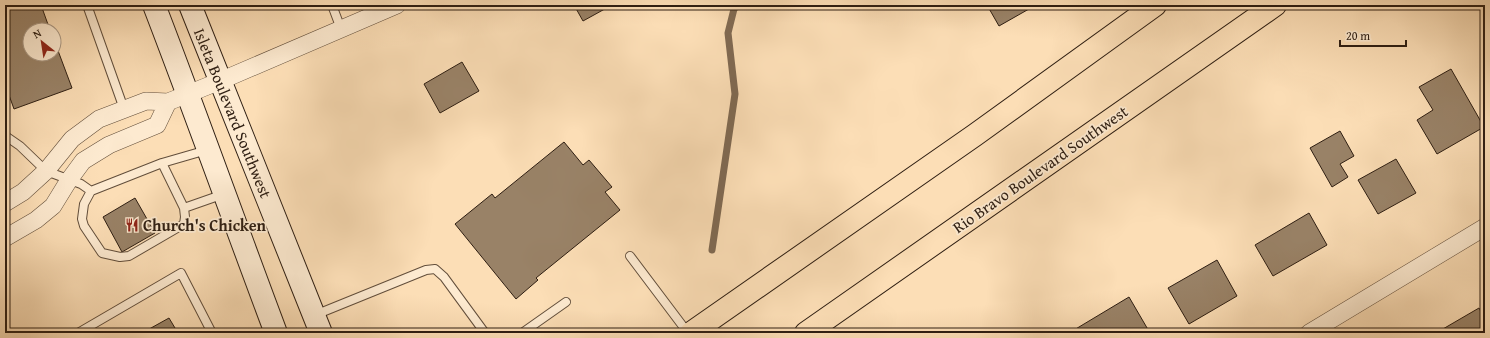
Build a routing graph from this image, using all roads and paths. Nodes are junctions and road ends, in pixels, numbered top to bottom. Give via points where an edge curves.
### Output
1 (87, 5) edge
2 (154, 5) edge
3 (190, 5) edge
4 (332, 5) edge
5 (397, 5) edge
6 (1155, 5) edge
7 (1274, 5) edge
8 (341, 29) junction
9 (220, 81) junction
10 (188, 94) junction
11 (168, 102) junction
12 (124, 109) junction
13 (6, 135) edge
14 (208, 150) junction
15 (162, 163) junction
16 (46, 171) junction
17 (69, 180) junction
18 (91, 190) junction
19 (224, 194) junction
20 (5, 203) edge
21 (184, 208) junction
22 (1485, 227) edge
23 (5, 238) edge
24 (630, 256) dead end
25 (566, 302) dead end
26 (318, 324) edge
27 (78, 333) edge
28 (212, 333) edge
29 (276, 333) edge
30 (485, 333) edge
31 (522, 333) edge
32 (688, 333) edge
33 (691, 333) edge
34 (806, 333) edge
35 (1309, 333) edge

1 - 12 lane
2 - 10 main road
3 - 9 main road, Isleta Boulevard Southwest
4 - 8 lane
5 - 8 street
6 - 33 main road via 981,131
7 - 34 main road, Rio Bravo Boulevard Southwest
8 - 9 street
9 - 10 street
9 - 26 main road, Isleta Boulevard Southwest
10 - 11 street
10 - 14 main road
11 - 12 street via 146,101
11 - 17 street via 157,125 109,145 83,161
12 - 16 street via 98,119 72,139
13 - 16 lane
14 - 15 lane
14 - 19 main road
15 - 18 lane
15 - 21 lane
16 - 17 lane
16 - 20 street via 23,192
17 - 18 lane
17 - 23 street via 53,206 36,220
18 - 21 lane via 84,204 84,226 102,253 111,256 129,256 184,224
19 - 21 lane
19 - 29 main road
22 - 35 street
24 - 32 lane
25 - 31 lane
26 - 30 lane via 426,270 434,269 444,277
27 - 28 lane via 181,273

